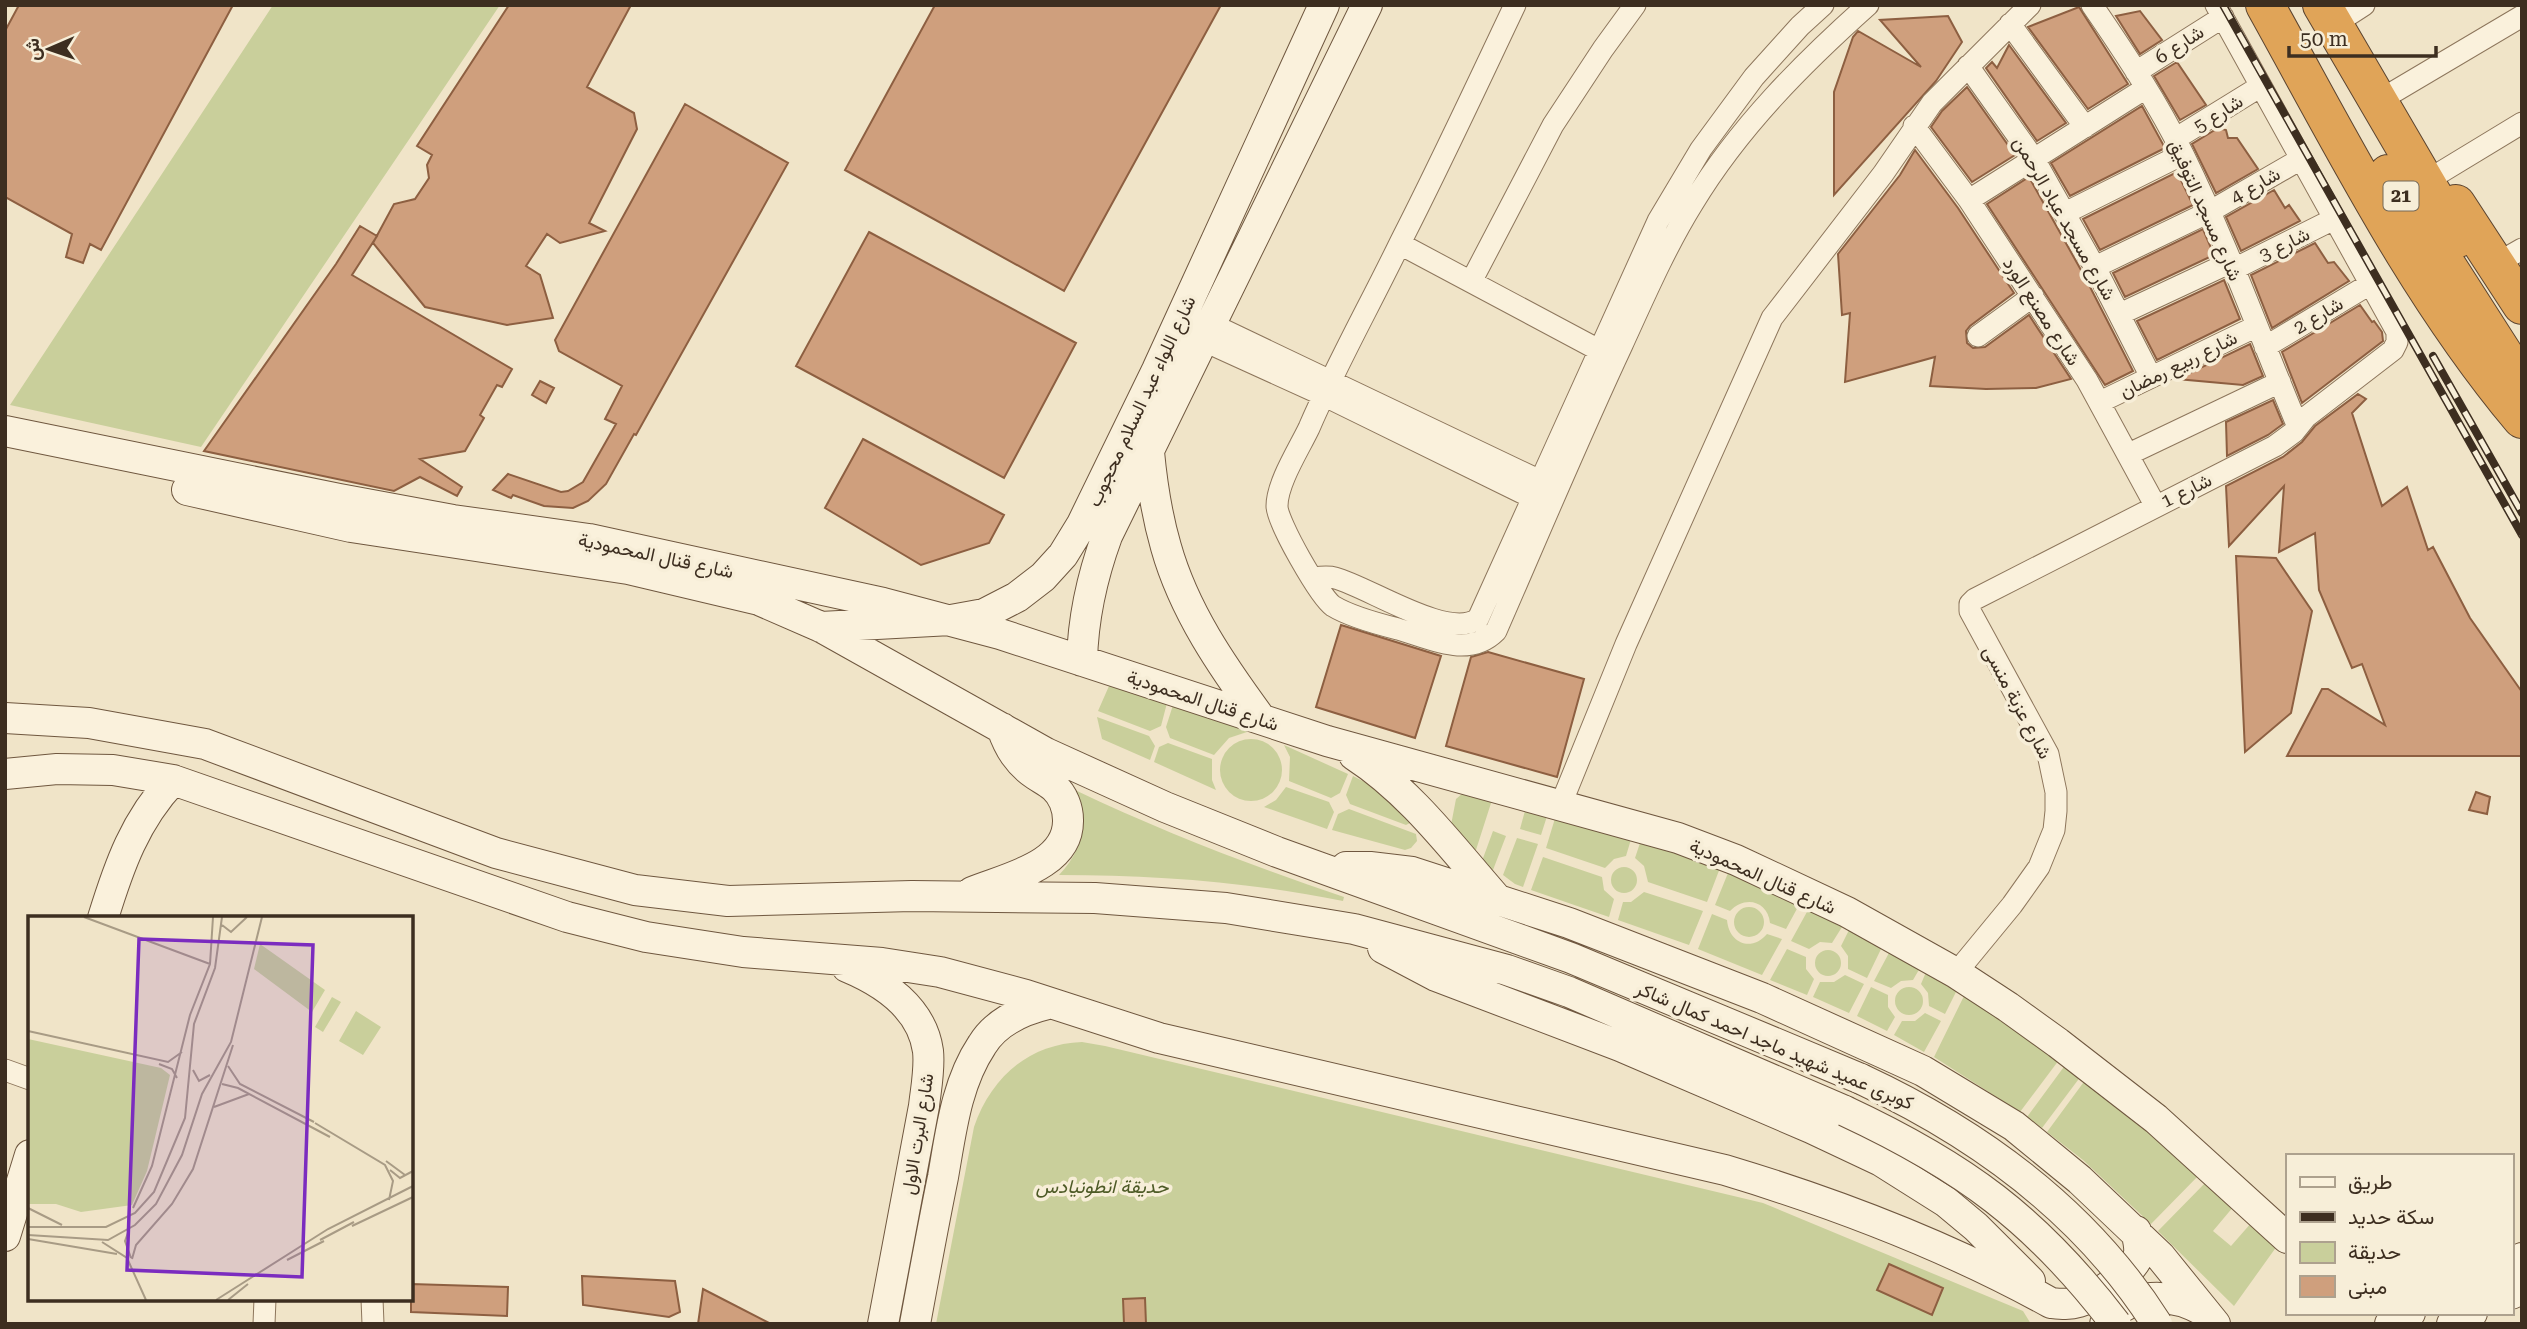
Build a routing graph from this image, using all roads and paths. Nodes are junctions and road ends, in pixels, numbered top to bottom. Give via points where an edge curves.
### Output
1 (1324, 5) edge
2 (1367, 5) edge
3 (1515, 5) edge
4 (1635, 5) edge
5 (1823, 5) edge
6 (1868, 5) edge
7 (2029, 5) edge
8 (2092, 5) edge
9 (2265, 5) edge
10 (2285, 5) edge
11 (2344, 8) edge
12 (2219, 11) edge
13 (2522, 16) edge
14 (2010, 24) junction
15 (1968, 66) junction
16 (2141, 80) junction
17 (2261, 86) junction
18 (2392, 93) junction
19 (2522, 123) edge
20 (1914, 126) junction
21 (2085, 127) junction
22 (2179, 146) junction
23 (2034, 159) junction
24 (2301, 159) junction
25 (2438, 174) junction
26 (1969, 200) junction
27 (2209, 212) junction
28 (2065, 213) junction
29 (2334, 219) junction
30 (1400, 244) junction
31 (2508, 257) edge
32 (2233, 265) junction
33 (2095, 267) junction
34 (1472, 280) junction
35 (2370, 284) junction
36 (2033, 296) junction
37 (2522, 305) edge
38 (2120, 314) junction
39 (2257, 326) junction
40 (1207, 332) junction
41 (1978, 336) dead end
42 (2522, 345) edge
43 (2265, 347) junction
44 (1607, 354) junction
45 (2151, 377) junction
46 (2280, 383) junction
47 (2522, 383) edge
48 (1326, 388) junction
49 (2100, 402) junction
50 (2522, 419) edge
51 (2298, 427) junction
52 (5, 431) edge
53 (5, 450) edge
54 (1149, 452) junction
55 (2129, 454) junction
56 (1546, 494) junction
57 (2155, 505) junction
58 (1313, 578) junction
59 (1969, 611) joint
60 (1478, 619) junction
61 (951, 620) junction
62 (821, 627) junction
63 (1496, 631) junction
64 (1082, 661) junction
65 (5, 718) edge
66 (1261, 719) junction
67 (1002, 728) junction
68 (1327, 741) junction
69 (5, 774) edge
70 (173, 780) junction
71 (1561, 804) junction
72 (1326, 869) junction
73 (956, 898) junction
74 (1499, 901) junction
75 (104, 916) edge
76 (1354, 929) junction
77 (820, 957) junction
78 (1956, 973) junction
79 (1048, 1003) junction
80 (5, 1070) edge
81 (28, 1078) edge
82 (28, 1161) edge
83 (2136, 1231) junction
84 (5, 1236) edge
85 (2286, 1237) edge
86 (265, 1301) edge
87 (372, 1301) edge
88 (2060, 1313) edge
89 (2406, 1315) edge
90 (2468, 1315) edge
91 (2213, 1319) edge
92 (264, 1324) edge
93 (373, 1324) edge
94 (883, 1324) edge
95 (915, 1324) edge
96 (2105, 1324) edge
97 (2116, 1324) edge
98 (2157, 1324) edge
99 (2390, 1324) edge
100 (2452, 1324) edge

1 - 61 main road, شارع اللواء عبد السلام محجوب via 1082,524 1063,555 1026,591 984,614
2 - 40 main road, شارع اللواء عبد السلام محجوب
3 - 30 street
4 - 34 street via 1553,125
5 - 44 street via 1767,62 1701,149 1658,221
6 - 44 street via 1773,97 1712,175
7 - 14 street
8 - 16 street, شارع مسجد التوفيق
9 - 50 highway via 2414,268
10 - 47 highway, 21
11 - 18 highway, 21
11 - 42 highway
12 - 16 street, شارع 6
12 - 17 street
13 - 18 street
14 - 15 street
14 - 21 street
15 - 20 street
15 - 23 street, شارع مسجد عباد الرحمن
16 - 21 street, شارع 6
16 - 22 street, شارع مسجد التوفيق
17 - 22 street, شارع 5
17 - 24 street
18 - 25 highway, 21
19 - 25 street
20 - 26 street, شارع مصنع الورد
20 - 71 street via 1765,332 1626,644
21 - 23 street, شارع 6
22 - 27 street, شارع مسجد التوفيق
22 - 28 street, شارع 5
23 - 26 street, شارع 6
23 - 28 street, شارع مسجد عباد الرحمن
24 - 27 street, شارع 4
24 - 29 street
25 - 31 highway, 21
26 - 36 street, شارع مصنع الورد
27 - 32 street, شارع مسجد التوفيق
27 - 33 street, شارع 4
28 - 33 street, شارع مسجد عباد الرحمن
29 - 32 street, شارع 3
29 - 35 street
30 - 34 street
30 - 48 street
31 - 37 highway, 21
32 - 38 street, شارع 3
32 - 39 street, شارع مسجد التوفيق
33 - 38 street, شارع مسجد عباد الرحمن
34 - 44 street
35 - 43 street, شارع 2
35 - 51 street, شارع 1 via 2397,332 2393,350
36 - 41 street
36 - 49 street, شارع مصنع الورد
38 - 45 street, شارع مسجد عباد الرحمن
39 - 43 street, شارع مسجد التوفيق
39 - 45 street, شارع ربيع رمضان
40 - 48 street
40 - 54 main road, شارع اللواء عبد السلام محجوب
43 - 46 street, شارع مسجد التوفيق
44 - 56 street
45 - 49 street, شارع ربيع رمضان
46 - 51 street, شارع مسجد التوفيق
46 - 55 street
48 - 56 street
48 - 58 street via 1276,507 1284,531
49 - 55 street, شارع مصنع الورد
51 - 57 street, شارع 1 via 2275,446
52 - 61 main road, شارع قنال المحمودية via 339,499 589,539
53 - 62 main road, شارع قنال المحمودية via 351,527 628,569 759,600
54 - 64 main road, شارع اللواء عبد السلام محجوب via 1098,560 1086,610
54 - 66 main road via 1165,546 1183,594
55 - 57 street, شارع مصنع الورد
56 - 60 street
56 - 63 street
57 - 59 street, شارع 1 via 1975,599
58 - 60 street via 1339,579 1451,624 1468,625
58 - 63 street via 1334,606 1392,628 1458,646 1476,645
59 - 78 street, شارع عزبة منسى via 2048,754 2056,811 2054,830 2039,867
60 - 63 street
61 - 62 main road, شارع اللواء عبد السلام محجوب
61 - 64 main road, شارع قنال المحمودية
62 - 67 main road, شارع قنال المحمودية
64 - 66 main road, شارع قنال المحمودية
65 - 73 main road via 89,723 205,744 496,853 635,890 728,901
66 - 68 main road, شارع قنال المحمودية
67 - 72 main road, كوبرى عميد شهيد ماجد احمد كمال شاكر via 1165,807
67 - 73 main road via 1015,756 1061,795 1068,814 1066,835 1049,860
68 - 71 main road, شارع قنال المحمودية
68 - 74 main road via 1392,783
69 - 70 main road via 113,770
70 - 75 main road via 136,829
70 - 77 main road via 567,918 671,941
71 - 78 main road, شارع قنال المحمودية via 1736,860 1847,912
72 - 74 main road via 1370,867 1412,872
72 - 98 main road, كوبرى عميد شهيد ماجد احمد كمال شاكر, bridge via 1571,958 1909,1102 1955,1128 2041,1191 2101,1251
73 - 76 main road via 1161,901
74 - 83 main road via 1698,972 1923,1070 2014,1126
76 - 88 main road via 1436,976 1620,1046 1881,1161 1976,1227
76 - 97 main road, كوبرى عميد شهيد ماجد احمد كمال شاكر, bridge via 1507,970 1569,992 1922,1149 1994,1196 2057,1253
77 - 79 main road via 940,972
77 - 94 main road, شارع البرت الاول via 884,985 920,1024 928,1050 924,1106
78 - 85 main road, شارع قنال المحمودية via 2108,1080 2204,1159
79 - 88 main road via 1171,1041 1761,1181 1867,1217 1978,1264
79 - 95 main road, شارع البرت الاول via 1024,1010 983,1042 963,1083
80 - 81 street
82 - 84 main road
83 - 88 main road via 2139,1253 2135,1263 2089,1299 2064,1305
83 - 91 main road
86 - 92 street
87 - 93 street
89 - 99 main road
90 - 100 main road
91 - 96 main road via 2178,1300 2149,1297 2135,1300

